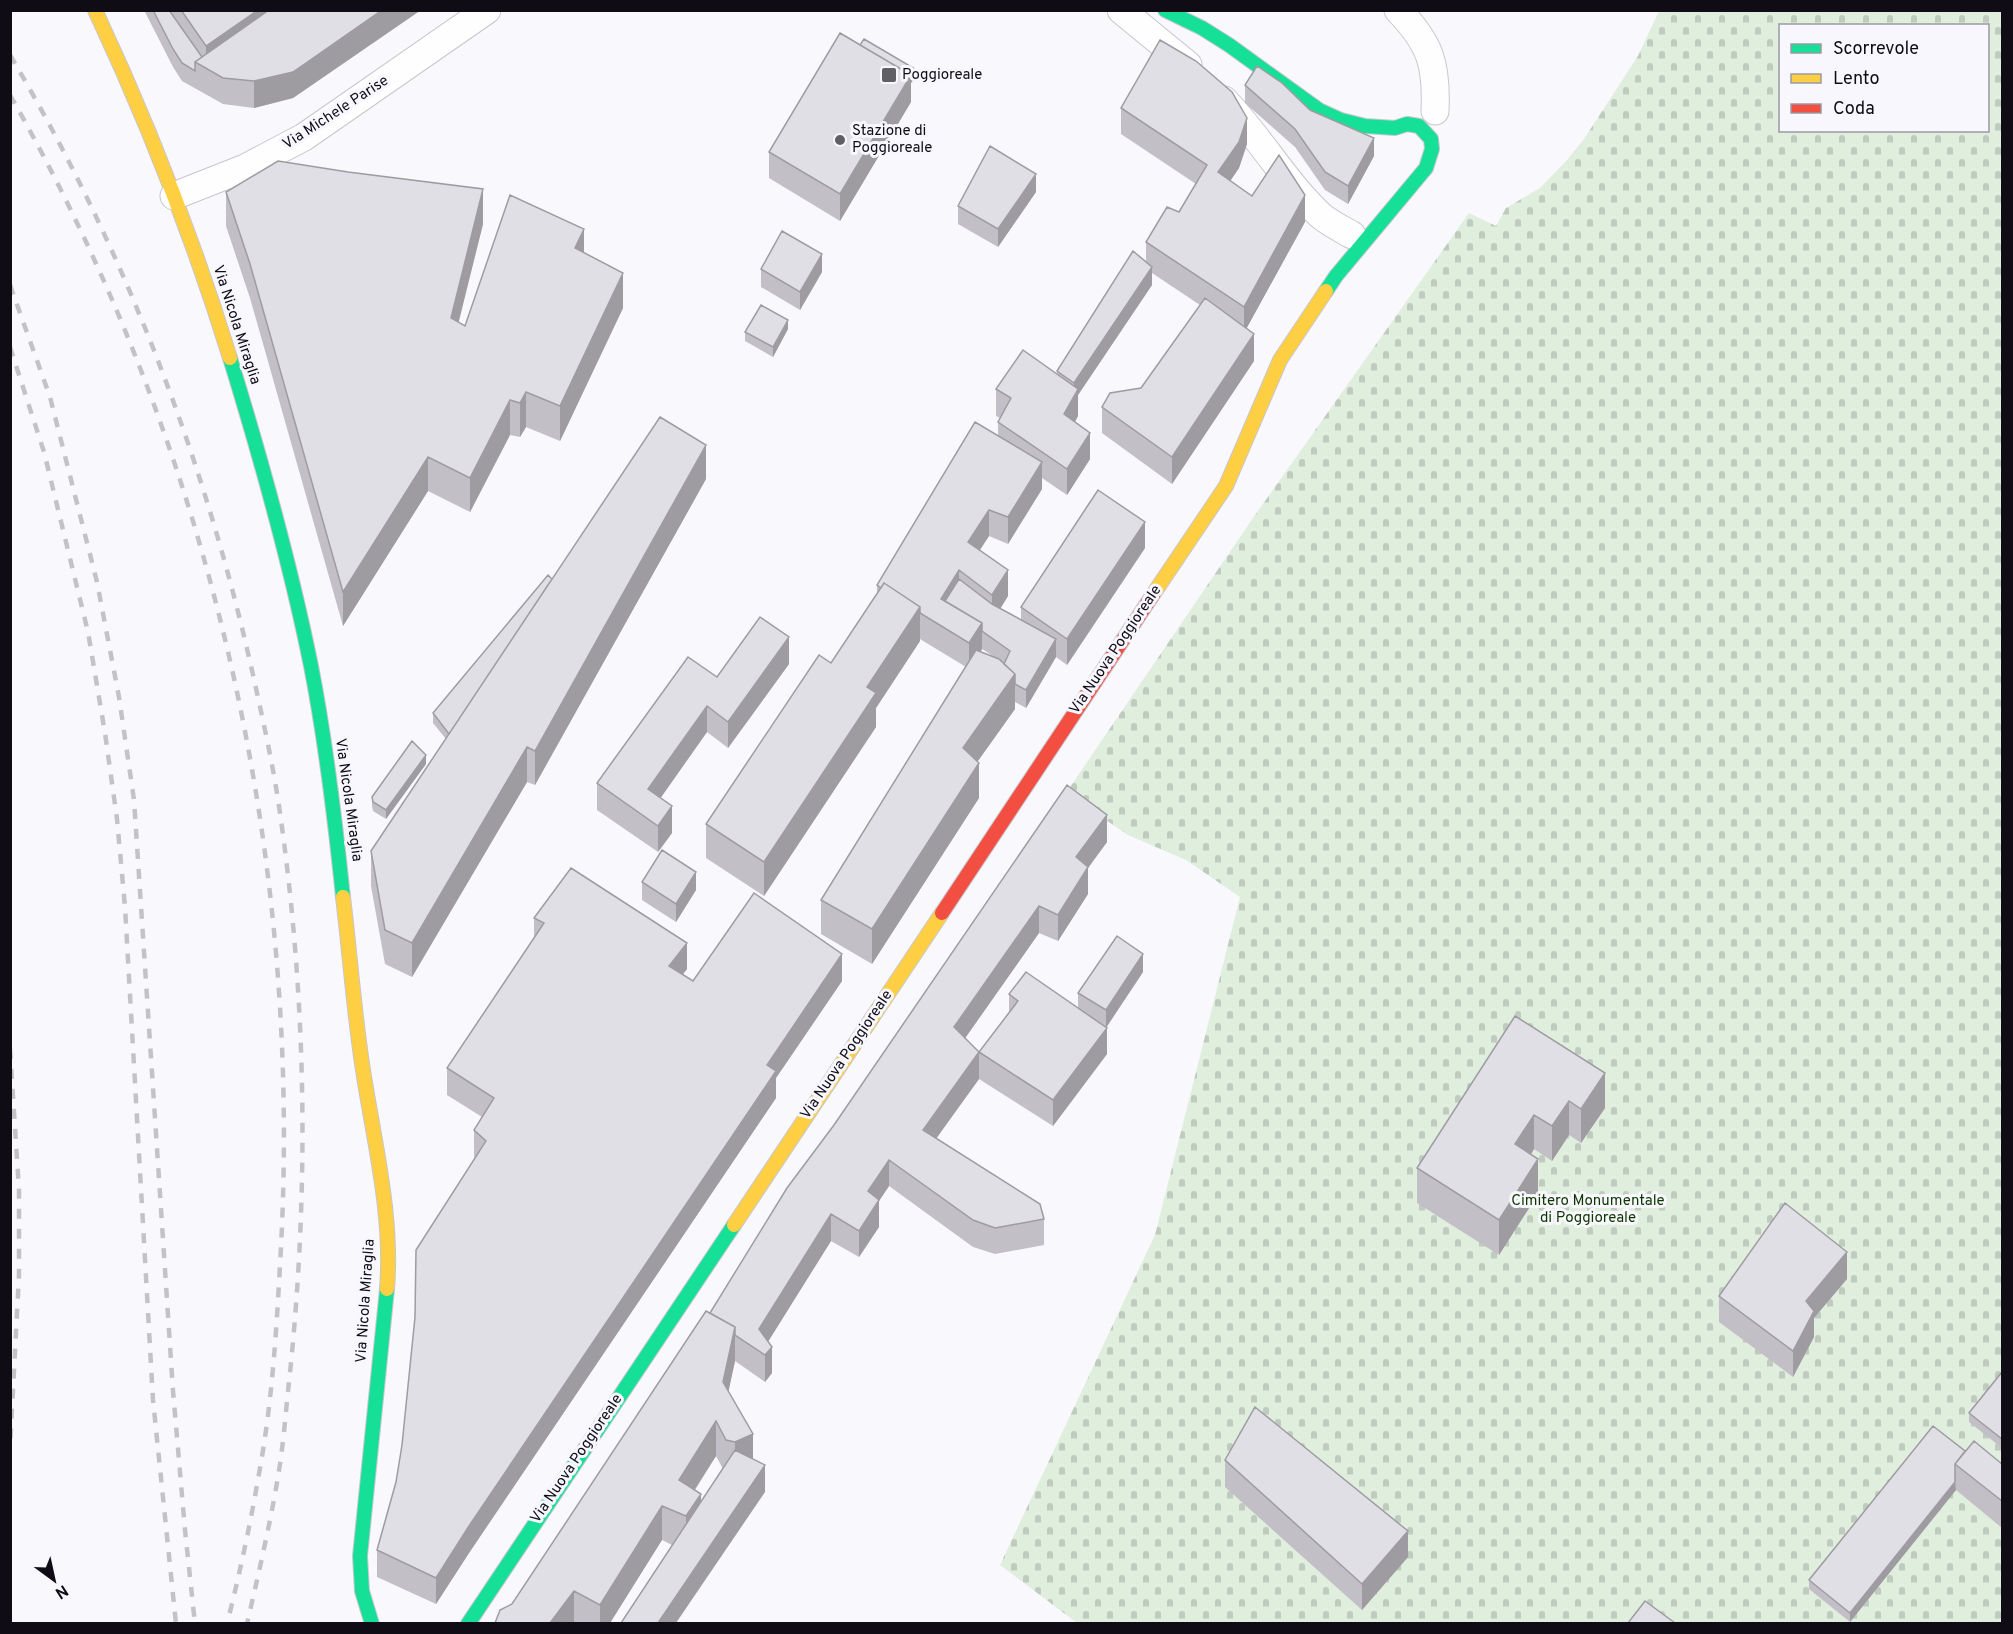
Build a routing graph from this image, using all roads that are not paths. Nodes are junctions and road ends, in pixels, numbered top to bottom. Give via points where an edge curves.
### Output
1 (95, 10) edge
2 (487, 10) edge
3 (1121, 10) edge
4 (1165, 10) edge
5 (1398, 10) edge
6 (1435, 111) dead end
7 (174, 196) junction
8 (1352, 235) dead end
9 (372, 1623) edge
10 (468, 1623) edge

1 - 7 main road, Via Nicola Miraglia via 119,58
2 - 7 street, Via Michele Parise via 304,137 245,168
3 - 8 street via 1240,117 1284,176 1322,217
4 - 10 main road, Via Nuova Poggioreale via 1229,45 1319,110 1349,122 1395,128 1419,126 1431,139 1426,168 1346,262 1280,360 1226,486
5 - 6 street via 1428,48
7 - 9 main road, Via Nicola Miraglia via 216,313 283,538 327,761 358,1037 387,1214 388,1266 360,1556 363,1604

